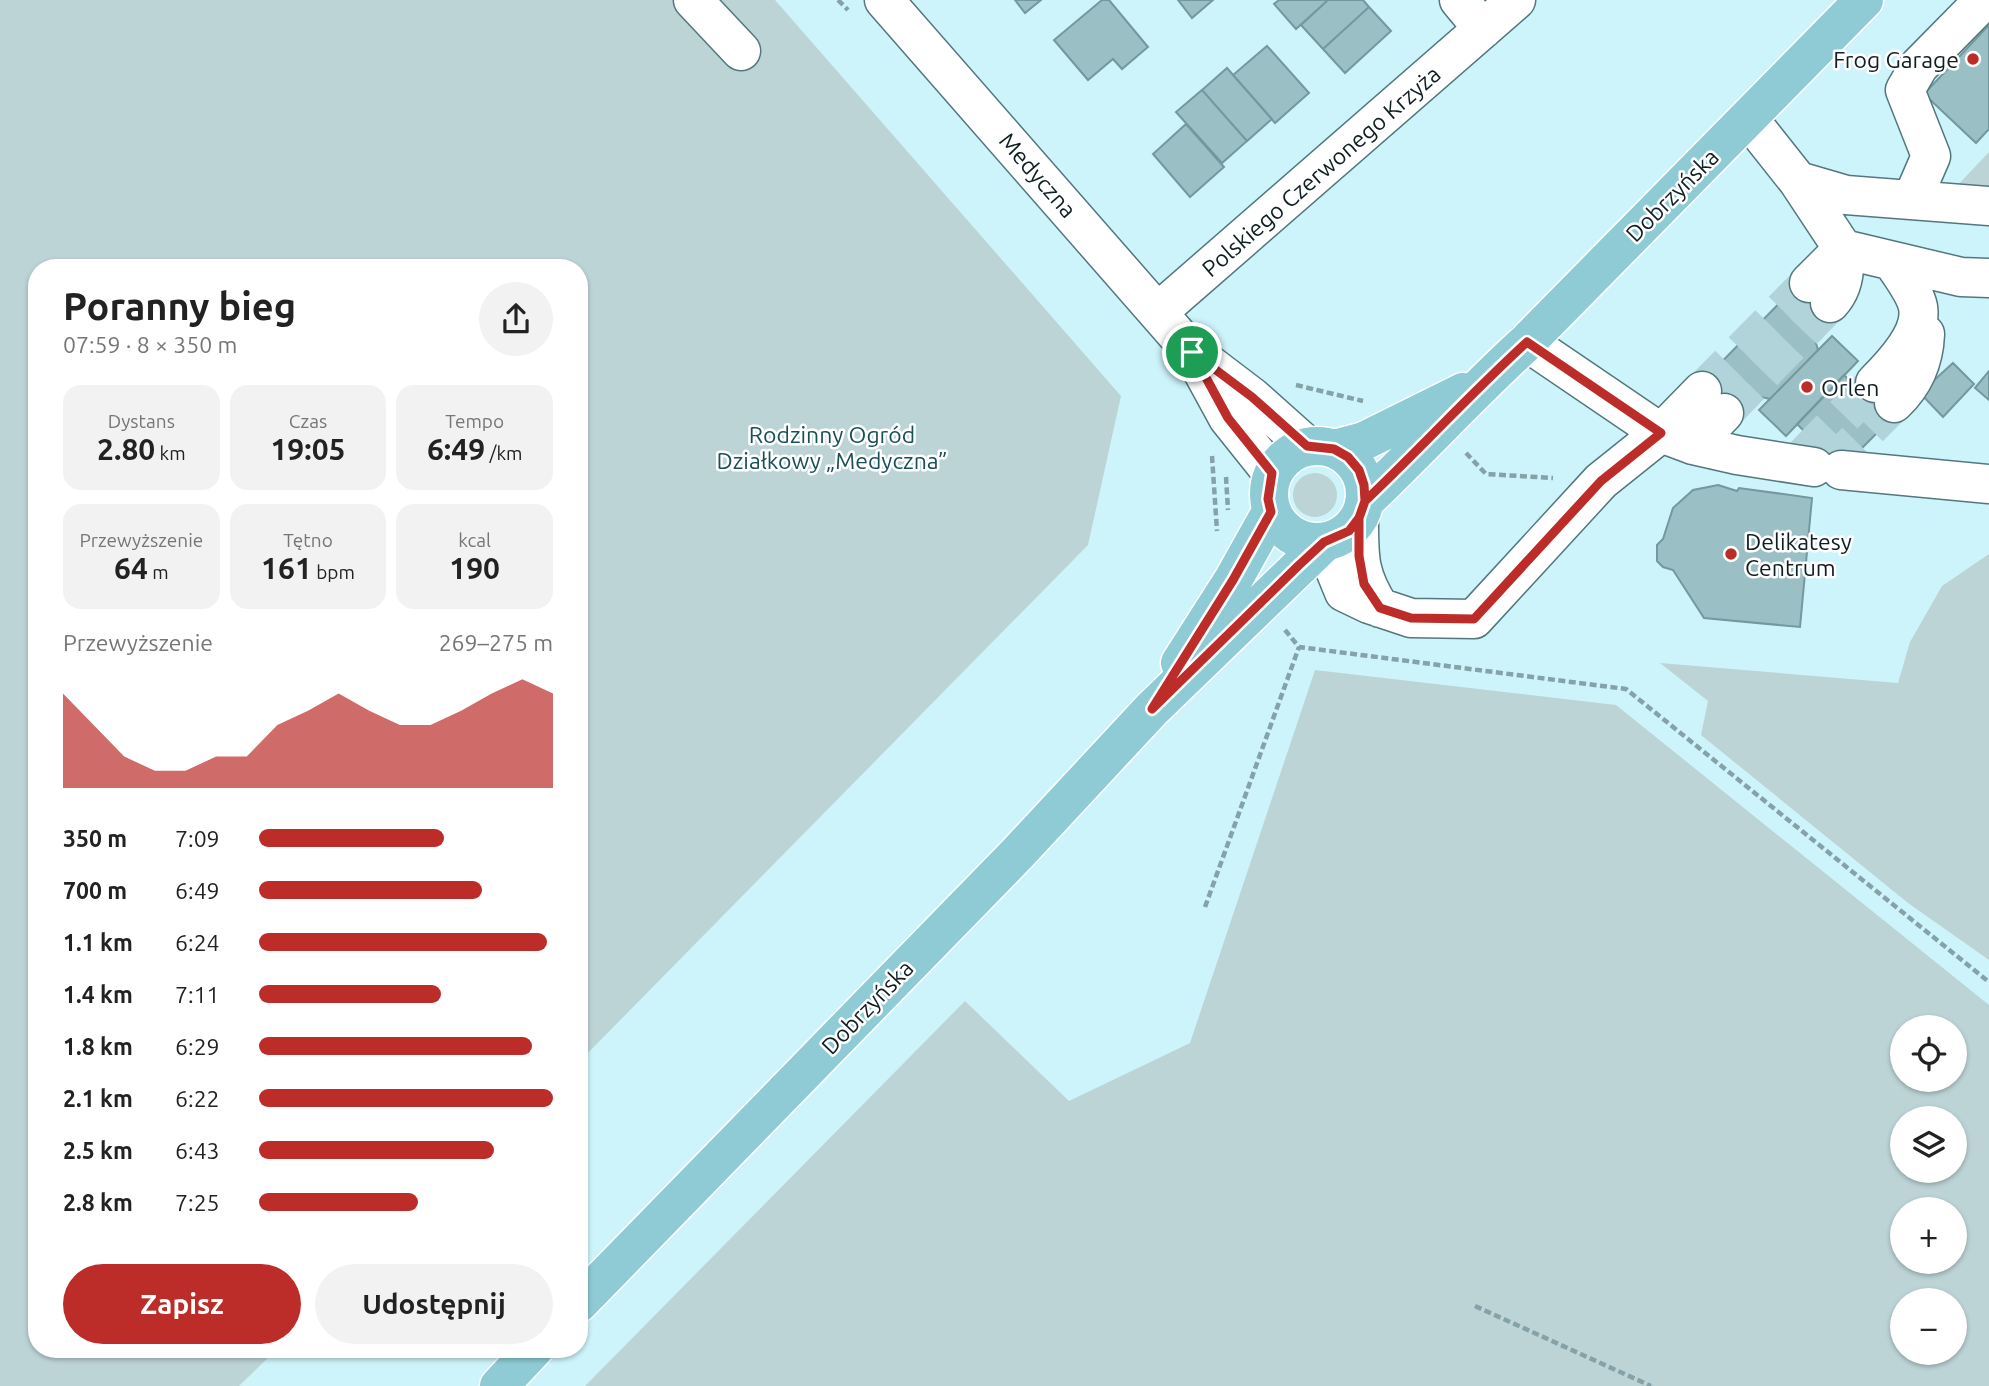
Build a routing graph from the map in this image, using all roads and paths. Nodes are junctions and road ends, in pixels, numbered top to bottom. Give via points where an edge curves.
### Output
1 (693, 0) edge
2 (884, 0) edge
3 (1459, 0) edge
4 (1516, 0) edge
5 (1864, 0) edge
6 (1984, 0) edge
7 (1483, 29) junction
8 (741, 51) dead end
9 (1748, 118) junction
10 (1798, 181) junction
11 (1912, 200) junction
12 (1989, 206) edge
13 (1843, 249) junction
14 (1893, 262) junction
15 (1989, 278) edge
16 (1820, 293) tunnel mouth
17 (1158, 312) junction
18 (1527, 342) junction
19 (1192, 352) junction
20 (1478, 387) junction
21 (1884, 393) tunnel mouth
22 (1713, 402) tunnel mouth
23 (1237, 430) junction
24 (1677, 439) junction
25 (1321, 447) junction
26 (1463, 450) dead end
27 (1272, 473) junction
28 (1601, 481) junction
29 (1989, 484) edge
30 (1362, 509) junction
31 (1271, 512) junction
32 (1324, 542) junction
33 (1217, 543) dead end
34 (1380, 608) junction
35 (1152, 709) junction
36 (1205, 907) dead end
37 (1989, 982) edge
38 (588, 1294) edge
39 (1475, 1306) dead end
40 (525, 1358) edge
41 (499, 1386) edge
42 (1651, 1386) edge

1 - 8 street
2 - 17 street, Medyczna
3 - 7 street
4 - 7 street, Polskiego Czerwonego Krzyża
5 - 9 main road, Dobrzyńska
6 - 11 street via 1919,66 1905,90 1931,156
7 - 17 street, Polskiego Czerwonego Krzyża
9 - 10 street
9 - 18 main road, Dobrzyńska
10 - 11 street via 1846,195
10 - 13 street
11 - 12 street
13 - 14 street
13 - 16 street
14 - 15 street via 1961,277
14 - 21 street via 1925,328 1922,357 1909,388
17 - 19 street, Medyczna
18 - 20 main road, Dobrzyńska
18 - 24 street
19 - 23 street, Medyczna
19 - 25 street, Medyczna
20 - 25 main road, Dobrzyńska via 1364,441
20 - 30 main road, Dobrzyńska
22 - 24 street
23 - 27 street, Medyczna
23 - 33 path via 1221,441 1211,459
24 - 28 street
24 - 29 street via 1814,464
25 - 27 main road via 1287,456
25 - 30 main road via 1348,457 1359,470 1364,485
26 - 28 path via 1486,474
27 - 31 main road
28 - 34 street via 1474,619 1411,618
30 - 32 main road via 1349,531
30 - 34 street via 1359,556 1364,584
31 - 32 main road via 1292,536
31 - 35 main road, Dobrzyńska
32 - 34 street via 1344,592
32 - 35 main road, Dobrzyńska
35 - 38 main road, Dobrzyńska
36 - 37 path via 1299,647 1626,689
39 - 42 path
40 - 41 main road

